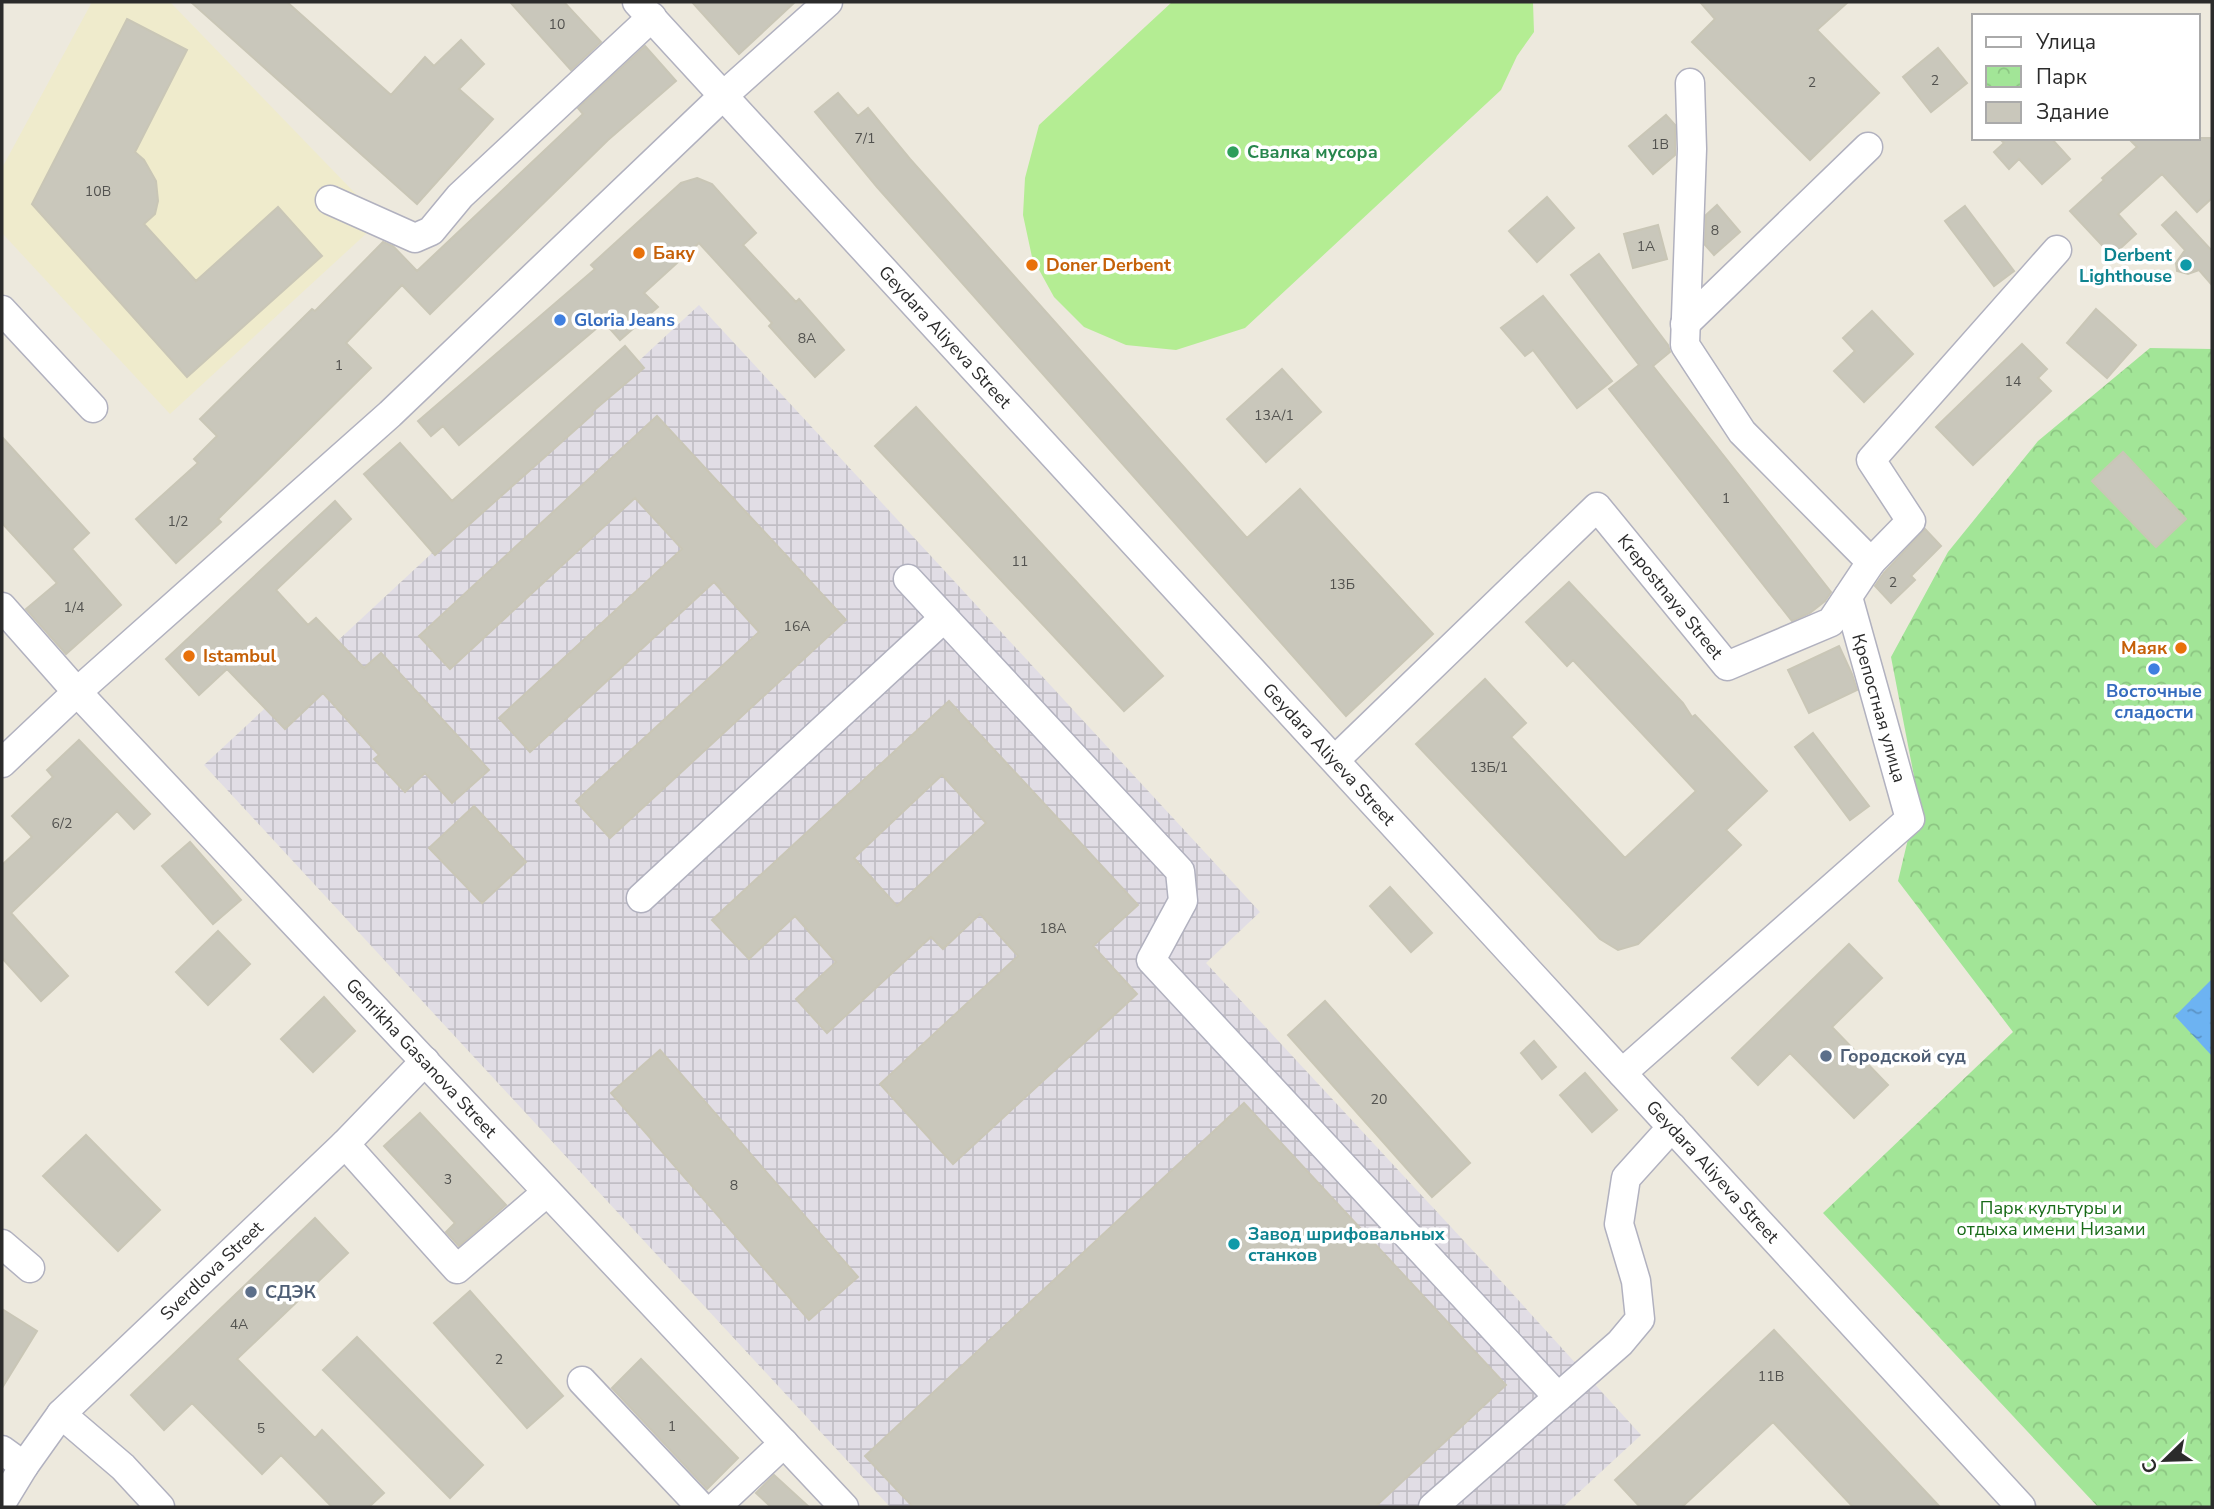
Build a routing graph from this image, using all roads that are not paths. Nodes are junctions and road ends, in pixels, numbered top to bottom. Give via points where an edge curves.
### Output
1 (828, 2) edge
2 (644, 9) edge
3 (1690, 83) dead end
4 (724, 95) junction
5 (1868, 147) dead end
6 (330, 200) dead end
7 (2057, 250) dead end
8 (2, 310) edge
9 (1685, 324) junction
10 (93, 408) dead end
11 (1871, 562) junction
12 (908, 579) dead end
13 (1848, 597) junction
14 (2, 607) edge
15 (944, 618) junction
16 (77, 692) junction
17 (1335, 760) junction
18 (2, 763) edge
19 (641, 898) dead end
20 (425, 1061) junction
21 (1622, 1073) junction
22 (1672, 1127) junction
23 (345, 1144) junction
24 (547, 1192) junction
25 (2, 1244) edge
26 (30, 1268) dead end
27 (582, 1381) dead end
28 (1558, 1397) junction
29 (61, 1415) junction
30 (784, 1443) junction
31 (13, 1458) edge
32 (2, 1502) edge
33 (160, 1507) edge
34 (701, 1507) edge
35 (716, 1507) edge
36 (844, 1507) edge
37 (1433, 1507) edge
38 (2021, 1507) edge

1 - 4 street
2 - 4 street, Geydara Aliyeva Street
2 - 6 street via 431,231 415,239
3 - 9 street
4 - 16 street via 390,414
4 - 17 street, Geydara Aliyeva Street
5 - 9 street
7 - 11 street, Krepostnaya Street via 1871,460 1911,521
8 - 10 street
9 - 11 street via 1685,345 1742,432
11 - 13 street, Krepostnaya Street
12 - 15 street
13 - 17 street, Krepostnaya Street via 1831,622 1727,666 1597,507
13 - 21 street, Крепостная улица via 1910,819
14 - 16 street, Genrikha Gasanova Street
15 - 19 street
15 - 28 street via 1180,871 1183,901 1151,960
16 - 18 street
16 - 20 street, Genrikha Gasanova Street
17 - 21 street, Geydara Aliyeva Street
20 - 23 street, Sverdlova Street
20 - 24 street, Genrikha Gasanova Street
21 - 22 street, Geydara Aliyeva Street
22 - 28 street via 1626,1178 1619,1224 1636,1282 1640,1319 1620,1343
22 - 38 street, Geydara Aliyeva Street
23 - 24 street via 457,1269
23 - 29 street, Sverdlova Street
24 - 30 street, Genrikha Gasanova Street
25 - 26 street
27 - 34 street
28 - 37 street
29 - 31 street, Sverdlova Street
29 - 33 street
30 - 35 street
30 - 36 street, Genrikha Gasanova Street
31 - 32 street, Sverdlova Street

